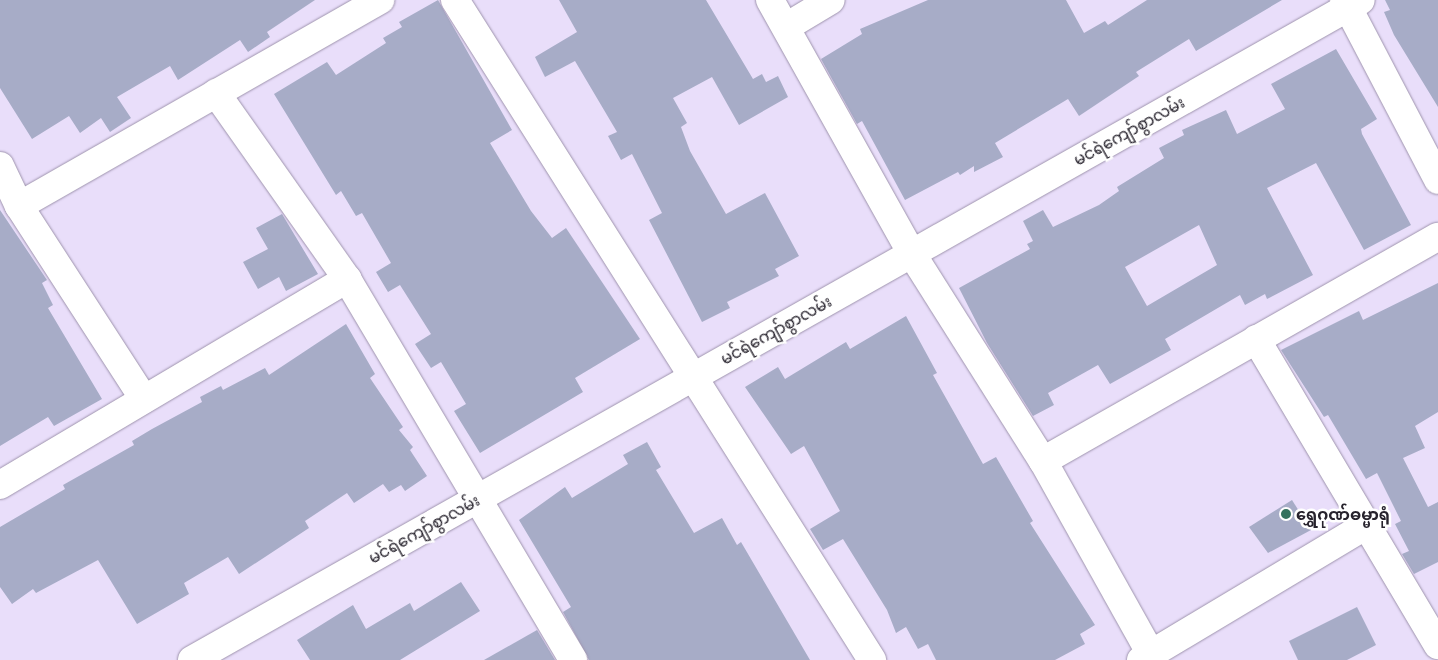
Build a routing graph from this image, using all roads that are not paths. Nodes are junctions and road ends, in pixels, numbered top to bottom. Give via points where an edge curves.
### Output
1 (380, 0) edge
2 (455, 0) edge
3 (770, 0) edge
4 (831, 0) edge
5 (1351, 2) edge
6 (786, 27) junction
7 (216, 93) junction
8 (0, 166) edge
9 (1438, 180) edge
10 (19, 206) junction
11 (1438, 237) edge
12 (912, 254) junction
13 (346, 279) junction
14 (1256, 339) junction
15 (690, 378) junction
16 (144, 399) junction
17 (1043, 461) junction
18 (0, 485) edge
19 (477, 499) junction
20 (1365, 526) junction
21 (1438, 645) edge
22 (1146, 657) edge
23 (192, 660) edge
24 (573, 660) edge
25 (872, 660) edge

1 - 7 street
2 - 15 street
3 - 6 street
4 - 6 street
5 - 9 street
5 - 12 street, မင်ရဲကျော်စွာလမ်း
6 - 12 street
7 - 10 street
7 - 13 street
8 - 10 street
10 - 16 street
11 - 14 street
12 - 15 street, မင်ရဲကျော်စွာလမ်း
12 - 17 street
13 - 16 street
13 - 19 street
14 - 17 street
14 - 20 street
15 - 19 street, မင်ရဲကျော်စွာလမ်း
15 - 25 street
16 - 18 street
17 - 22 street
19 - 23 street, မင်ရဲကျော်စွာလမ်း
19 - 24 street
20 - 21 street
20 - 22 street

